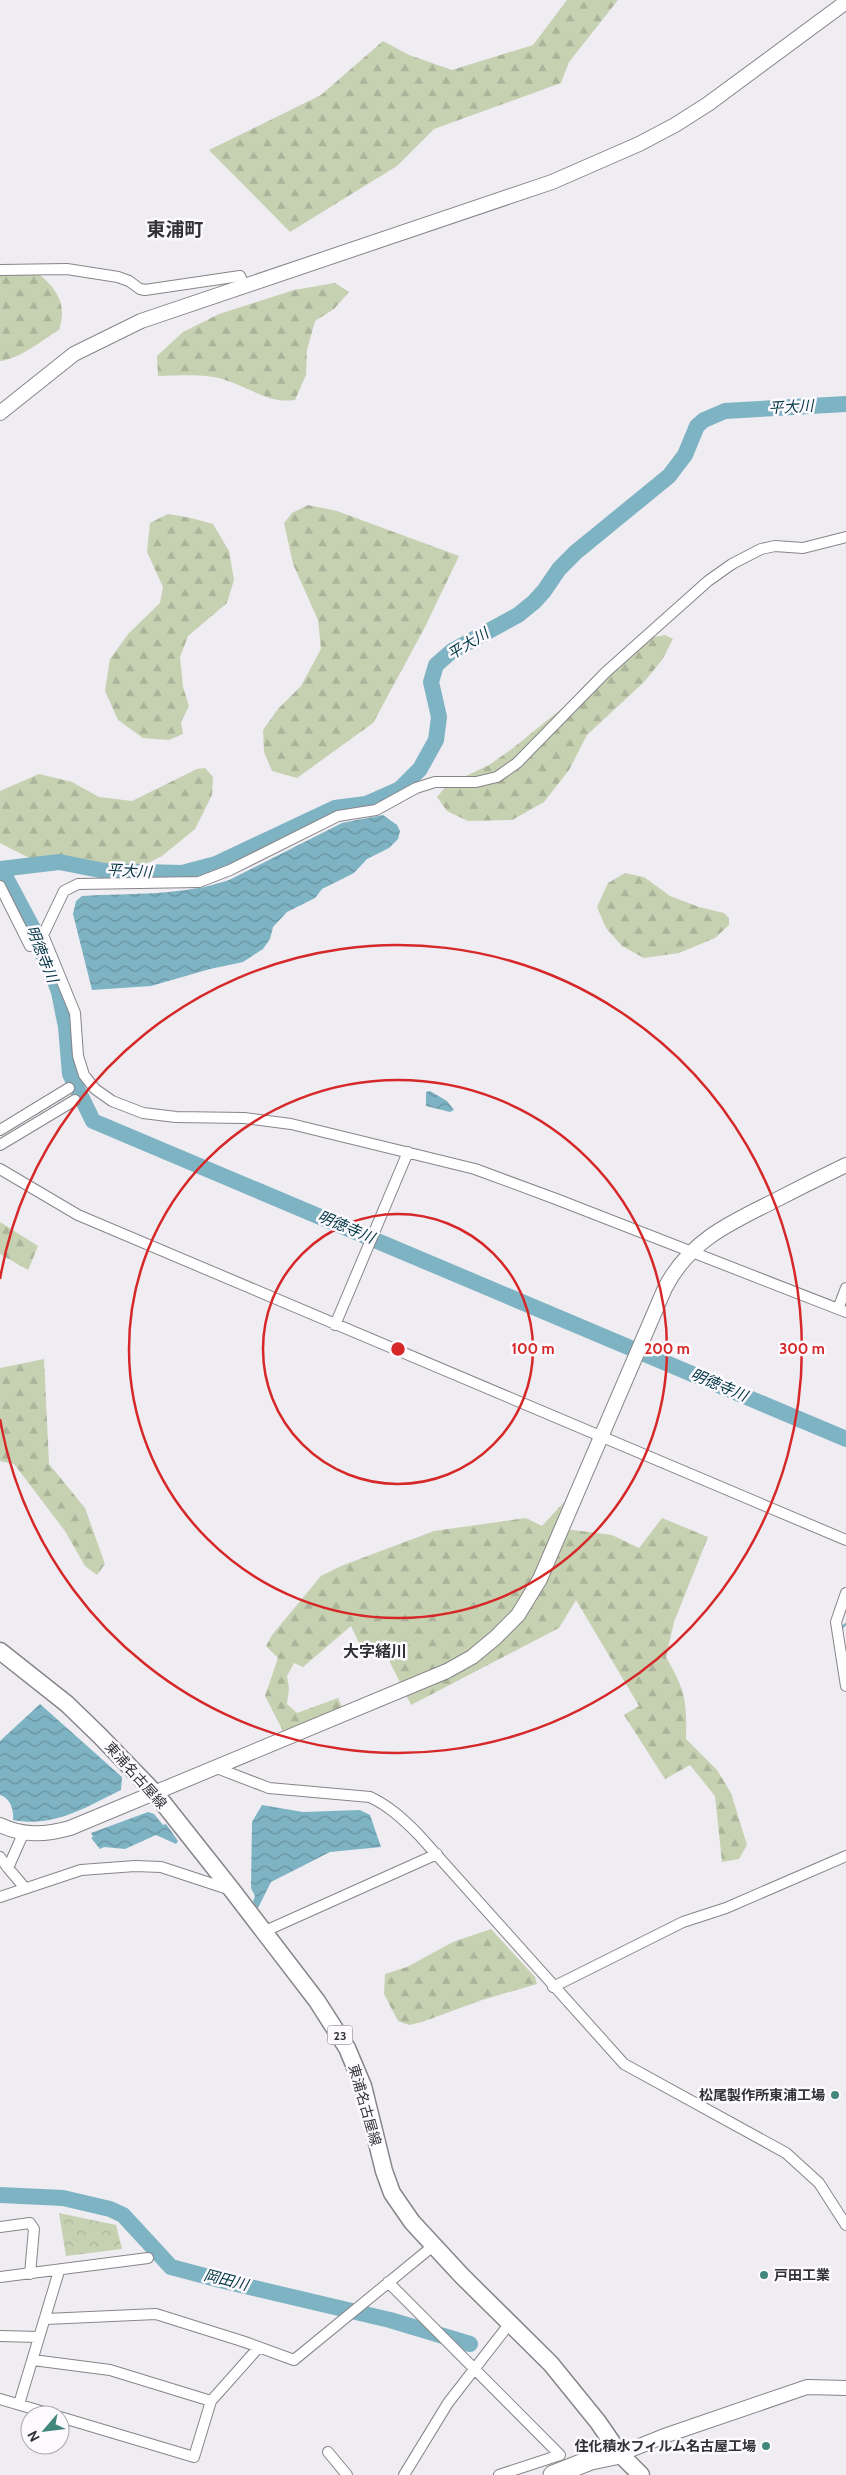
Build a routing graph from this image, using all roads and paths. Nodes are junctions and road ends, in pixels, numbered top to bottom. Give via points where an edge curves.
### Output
1 (846, 2) edge
2 (0, 270) edge
3 (246, 287) junction
4 (0, 413) edge
5 (846, 538) edge
6 (0, 886) edge
7 (43, 935) junction
8 (69, 1088) dead end
9 (75, 1100) dead end
10 (0, 1130) edge
11 (0, 1144) edge
12 (408, 1152) junction
13 (846, 1165) edge
14 (0, 1169) edge
15 (689, 1252) junction
16 (846, 1288) edge
17 (842, 1311) edge
18 (335, 1324) junction
19 (602, 1437) junction
20 (846, 1540) edge
21 (846, 1593) edge
22 (841, 1619) edge
23 (0, 1651) edge
24 (846, 1686) edge
25 (214, 1767) junction
26 (156, 1794) junction
27 (0, 1825) edge
28 (23, 1834) junction
29 (437, 1854) junction
30 (846, 1856) edge
31 (0, 1857) edge
32 (8, 1868) junction
33 (25, 1888) junction
34 (232, 1890) junction
35 (0, 1897) edge
36 (263, 1932) junction
37 (553, 1986) junction
38 (846, 2225) edge
39 (0, 2227) edge
40 (433, 2246) junction
41 (148, 2258) dead end
42 (60, 2271) junction
43 (30, 2274) junction
44 (0, 2277) edge
45 (388, 2282) junction
46 (46, 2319) junction
47 (510, 2323) junction
48 (0, 2336) edge
49 (39, 2337) junction
50 (258, 2347) junction
51 (33, 2360) junction
52 (473, 2368) junction
53 (846, 2388) edge
54 (0, 2399) edge
55 (211, 2401) junction
56 (19, 2404) junction
57 (22, 2405) edge
58 (70, 2420) edge
59 (328, 2452) dead end
60 (620, 2454) junction
61 (347, 2475) edge
62 (404, 2475) edge
63 (499, 2475) edge
64 (553, 2475) edge
65 (581, 2475) edge
66 (641, 2475) edge

1 - 3 street via 708,104 632,147 576,173
2 - 3 street via 67,269 118,277 145,290 240,276
3 - 4 street via 141,321 107,336 74,354
5 - 7 street via 803,548 775,546 761,549 732,564 606,672 517,763 496,778 476,782 435,782 416,788 376,810 338,816 199,882 78,884 69,887 59,897
6 - 7 street via 30,945
7 - 12 street via 74,1013 78,1056 84,1075 95,1089 112,1100 143,1113 291,1124
8 - 10 street
9 - 11 street
12 - 15 street via 475,1169
12 - 18 street
13 - 15 street via 718,1229
14 - 18 street via 78,1215
15 - 17 street
15 - 19 street via 665,1288
16 - 17 street
18 - 19 street
19 - 20 street
19 - 25 street via 540,1579 518,1615 495,1638 472,1657 447,1670
21 - 22 street
22 - 24 street via 836,1628
23 - 26 main road, 東浦名古屋線 / 23 via 67,1704
25 - 26 street
25 - 29 street via 269,1788 370,1797 402,1818
26 - 28 street via 70,1828
26 - 34 main road, 東浦名古屋線 / 23
27 - 28 street
28 - 32 street
29 - 36 street
29 - 37 street
30 - 37 street via 726,1908 683,1922
31 - 32 street
32 - 33 street
33 - 34 street via 81,1870 135,1866 161,1867
33 - 35 street
34 - 36 main road, 東浦名古屋線 / 23
36 - 40 main road, 東浦名古屋線 / 23 via 334,2025 347,2048 361,2080 392,2193
37 - 38 street via 634,2072 786,2152 801,2164 819,2183
39 - 43 street via 30,2223 34,2229
40 - 45 street
40 - 47 main road, 東浦名古屋線 / 23
41 - 42 street
42 - 43 street
42 - 46 street
43 - 44 street
45 - 50 street via 294,2360
45 - 52 street
46 - 49 street
46 - 50 street via 156,2314
47 - 52 street
47 - 60 main road, 東浦名古屋線 / 23 via 551,2364
48 - 49 street
49 - 51 street
50 - 55 street
51 - 55 street via 110,2370
51 - 56 street
52 - 62 street
52 - 63 street via 560,2455
53 - 60 street via 807,2387
54 - 56 street
55 - 58 street via 194,2457
56 - 57 street
59 - 61 street
60 - 64 highway via 591,2460
60 - 65 highway
60 - 66 main road, 東浦名古屋線 / 23

